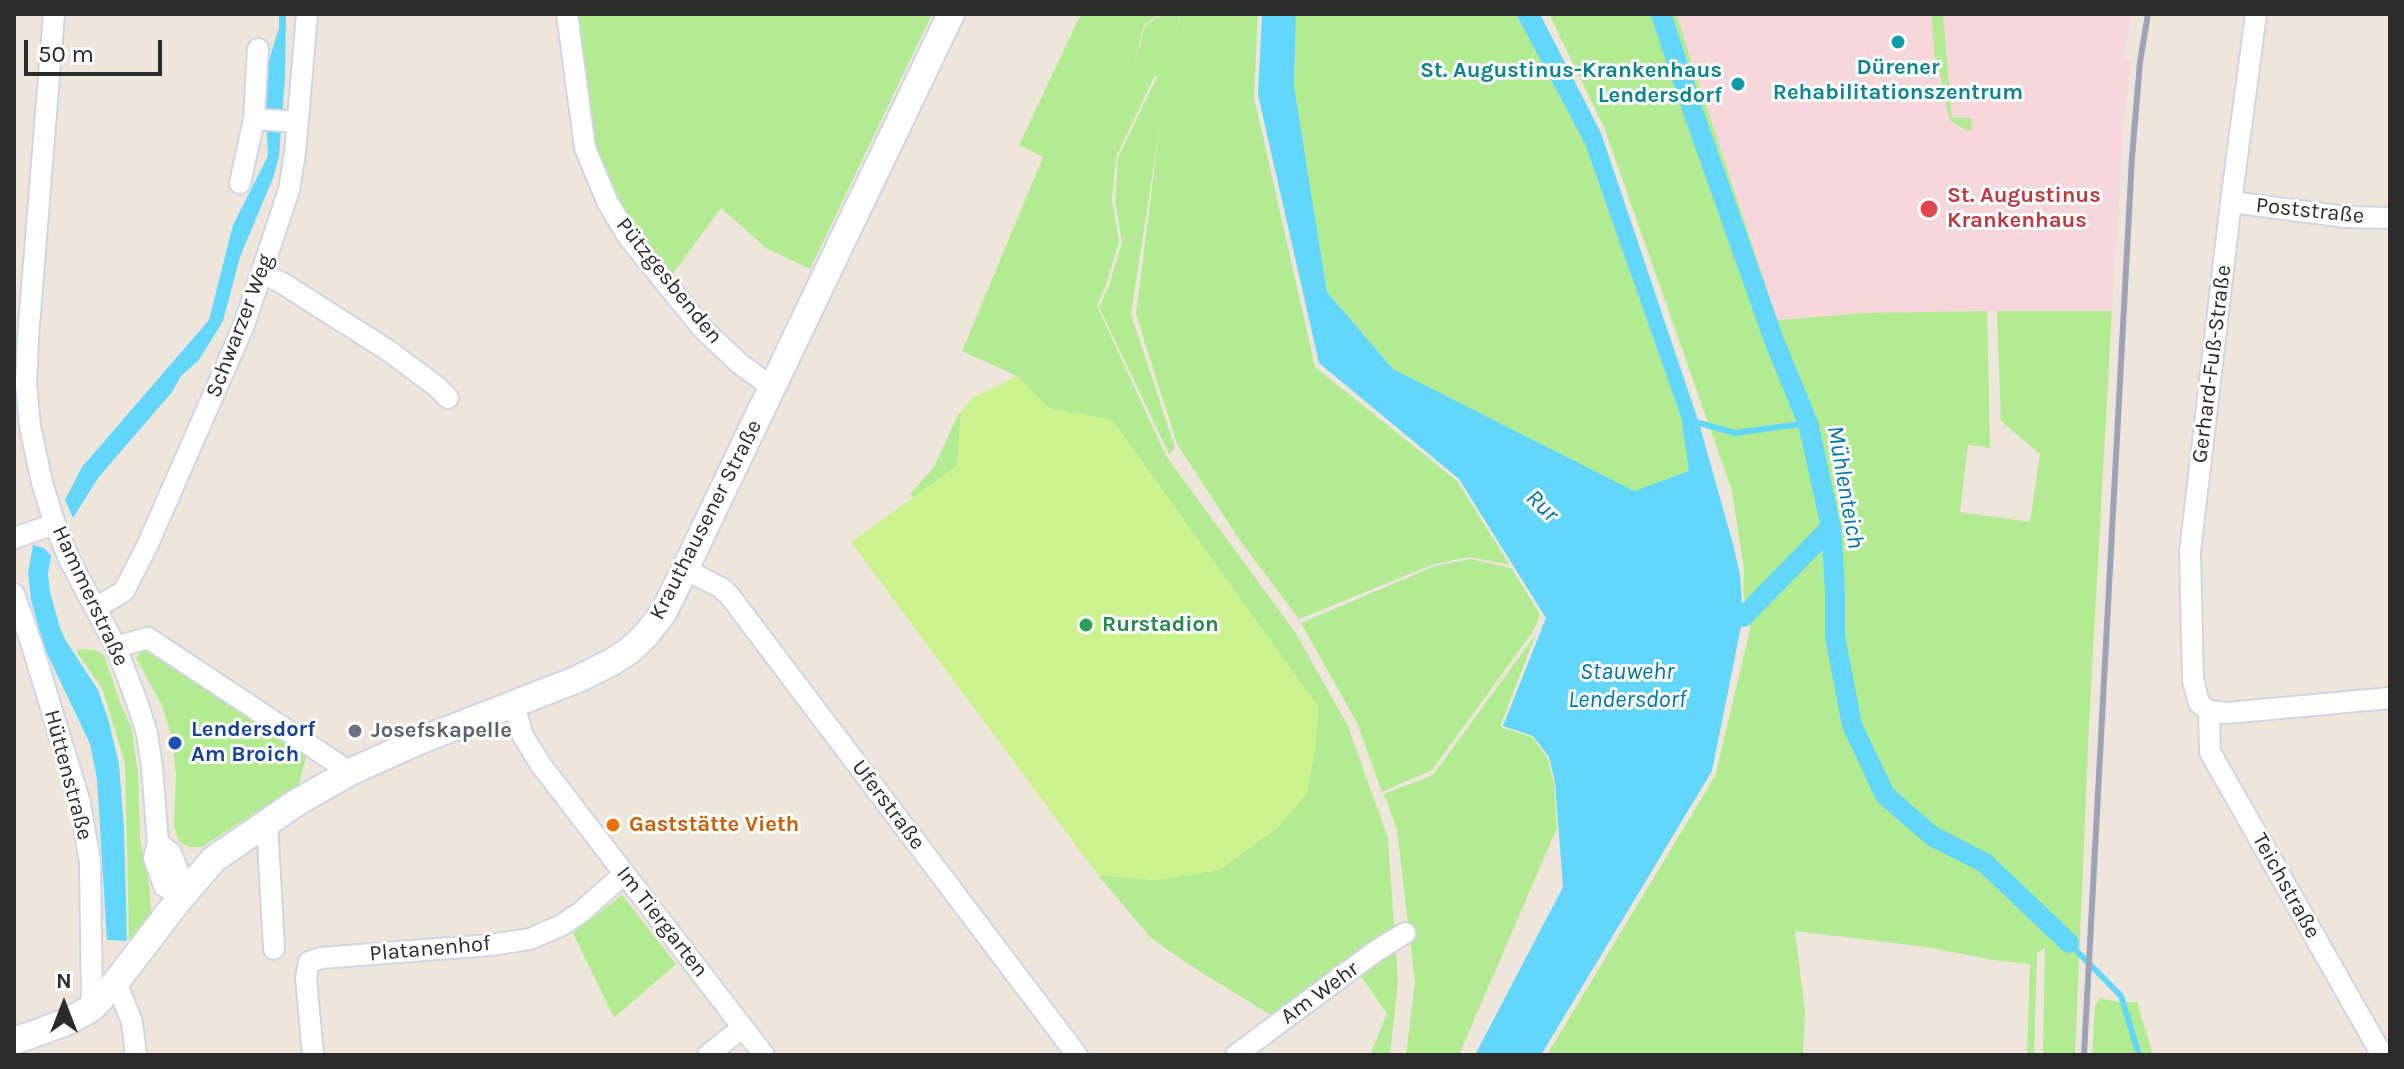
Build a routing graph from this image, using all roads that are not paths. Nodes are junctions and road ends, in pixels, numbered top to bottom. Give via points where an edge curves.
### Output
1 (54, 14) edge
2 (307, 14) edge
3 (567, 14) edge
4 (951, 14) edge
5 (2256, 14) edge
6 (258, 49) dead end
7 (258, 119) junction
8 (293, 122) junction
9 (240, 183) dead end
10 (2231, 202) junction
11 (2390, 218) edge
12 (262, 273) junction
13 (772, 387) junction
14 (448, 398) dead end
15 (55, 524) junction
16 (14, 538) edge
17 (685, 569) junction
18 (14, 594) edge
19 (96, 608) junction
20 (116, 647) junction
21 (2390, 698) edge
22 (514, 705) junction
23 (2209, 711) junction
24 (350, 772) junction
25 (267, 822) junction
26 (624, 874) junction
27 (182, 896) junction
28 (1405, 933) dead end
29 (274, 949) dead end
30 (116, 982) junction
31 (92, 1008) junction
32 (743, 1027) junction
33 (14, 1041) edge
34 (136, 1055) edge
35 (313, 1055) edge
36 (708, 1055) edge
37 (764, 1055) edge
38 (1077, 1055) edge
39 (1236, 1055) edge
40 (2382, 1055) edge

1 - 15 street, Hammerstraße via 26,384 30,426
2 - 8 street, Schwarzer Weg
3 - 13 street, Pützgesbenden via 585,148 608,203 629,238 703,329
4 - 13 street, Krauthausener Straße
5 - 10 street, Gerhard-Fuß-Straße
6 - 7 street
7 - 8 street
7 - 9 street
8 - 12 street, Schwarzer Weg via 289,190
10 - 11 street, Poststraße
10 - 23 street, Gerhard-Fuß-Straße via 2190,552 2193,680 2199,703
12 - 14 street via 389,351
12 - 19 street, Schwarzer Weg via 226,370 148,544 124,591
13 - 17 street, Krauthausener Straße
15 - 16 street
15 - 19 street, Hammerstraße
17 - 22 street, Krauthausener Straße via 656,624 629,651
17 - 38 street, Uferstraße via 729,595
18 - 31 street, Hüttenstraße via 80,803 90,862
19 - 20 street, Hammerstraße
20 - 24 street via 148,638
20 - 27 street, Hammerstraße via 147,734 158,843 154,858 164,886
21 - 23 street
22 - 24 street, Krauthausener Straße
22 - 26 street, Im Tiergarten via 523,736 541,765
23 - 40 street, Teichstraße via 2210,752
24 - 25 street, Krauthausener Straße
25 - 27 street, Krauthausener Straße via 214,859
25 - 29 street
26 - 32 street, Im Tiergarten
26 - 35 street, Platanenhof via 581,912 530,939 309,962
27 - 30 street, Krauthausener Straße
28 - 39 street, Am Wehr
30 - 31 street, Krauthausener Straße
30 - 34 street via 132,1022
31 - 33 street, Krauthausener Straße
32 - 36 street
32 - 37 street, Im Tiergarten

